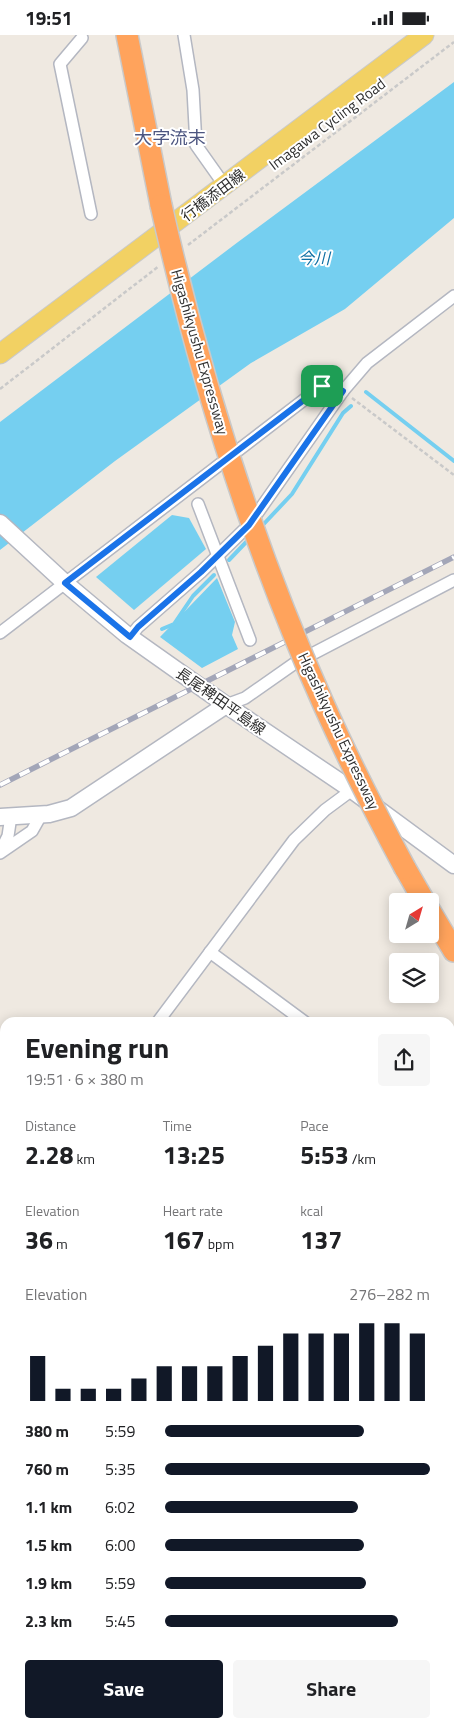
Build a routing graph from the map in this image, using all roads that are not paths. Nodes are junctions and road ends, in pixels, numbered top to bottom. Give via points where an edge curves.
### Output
1 (127, 35) edge
2 (184, 35) edge
3 (424, 35) edge
4 (82, 38) dead end
5 (225, 186) junction
6 (91, 214) dead end
7 (454, 296) edge
8 (0, 354) edge
9 (343, 391) junction
10 (198, 505) dead end
11 (0, 523) edge
12 (218, 555) junction
13 (62, 579) junction
14 (454, 580) edge
15 (0, 633) edge
16 (130, 637) junction
17 (250, 639) dead end
18 (226, 705) junction
19 (352, 790) junction
20 (42, 815) junction
21 (5, 817) edge
22 (0, 853) edge
23 (454, 865) edge
24 (419, 893) edge
25 (439, 926) edge
26 (454, 951) edge
27 (210, 952) junction
28 (162, 1017) edge
29 (298, 1017) edge

1 - 24 highway, Higashikyushu Expressway, bridge via 161,205 196,349 268,567 322,701 360,783
2 - 5 street via 193,90 196,145
3 - 5 main road, 行橋添田線
4 - 6 street via 60,64
5 - 8 main road, 行橋添田線
7 - 9 street via 367,363
9 - 12 street via 249,525
9 - 13 street via 333,385 322,386
10 - 12 street
11 - 13 main road, 長尾稗田平島線
12 - 16 street
12 - 17 street
13 - 15 street
13 - 16 main road, 長尾稗田平島線
14 - 18 street via 295,663 245,698
16 - 18 main road, 長尾稗田平島線
18 - 19 main road, 長尾稗田平島線
18 - 20 main road via 71,808
19 - 23 main road, 長尾稗田平島線
19 - 27 street via 294,840
20 - 21 main road
20 - 22 street via 32,831
21 - 22 street via 8,836
25 - 26 highway
27 - 28 street
27 - 29 street

